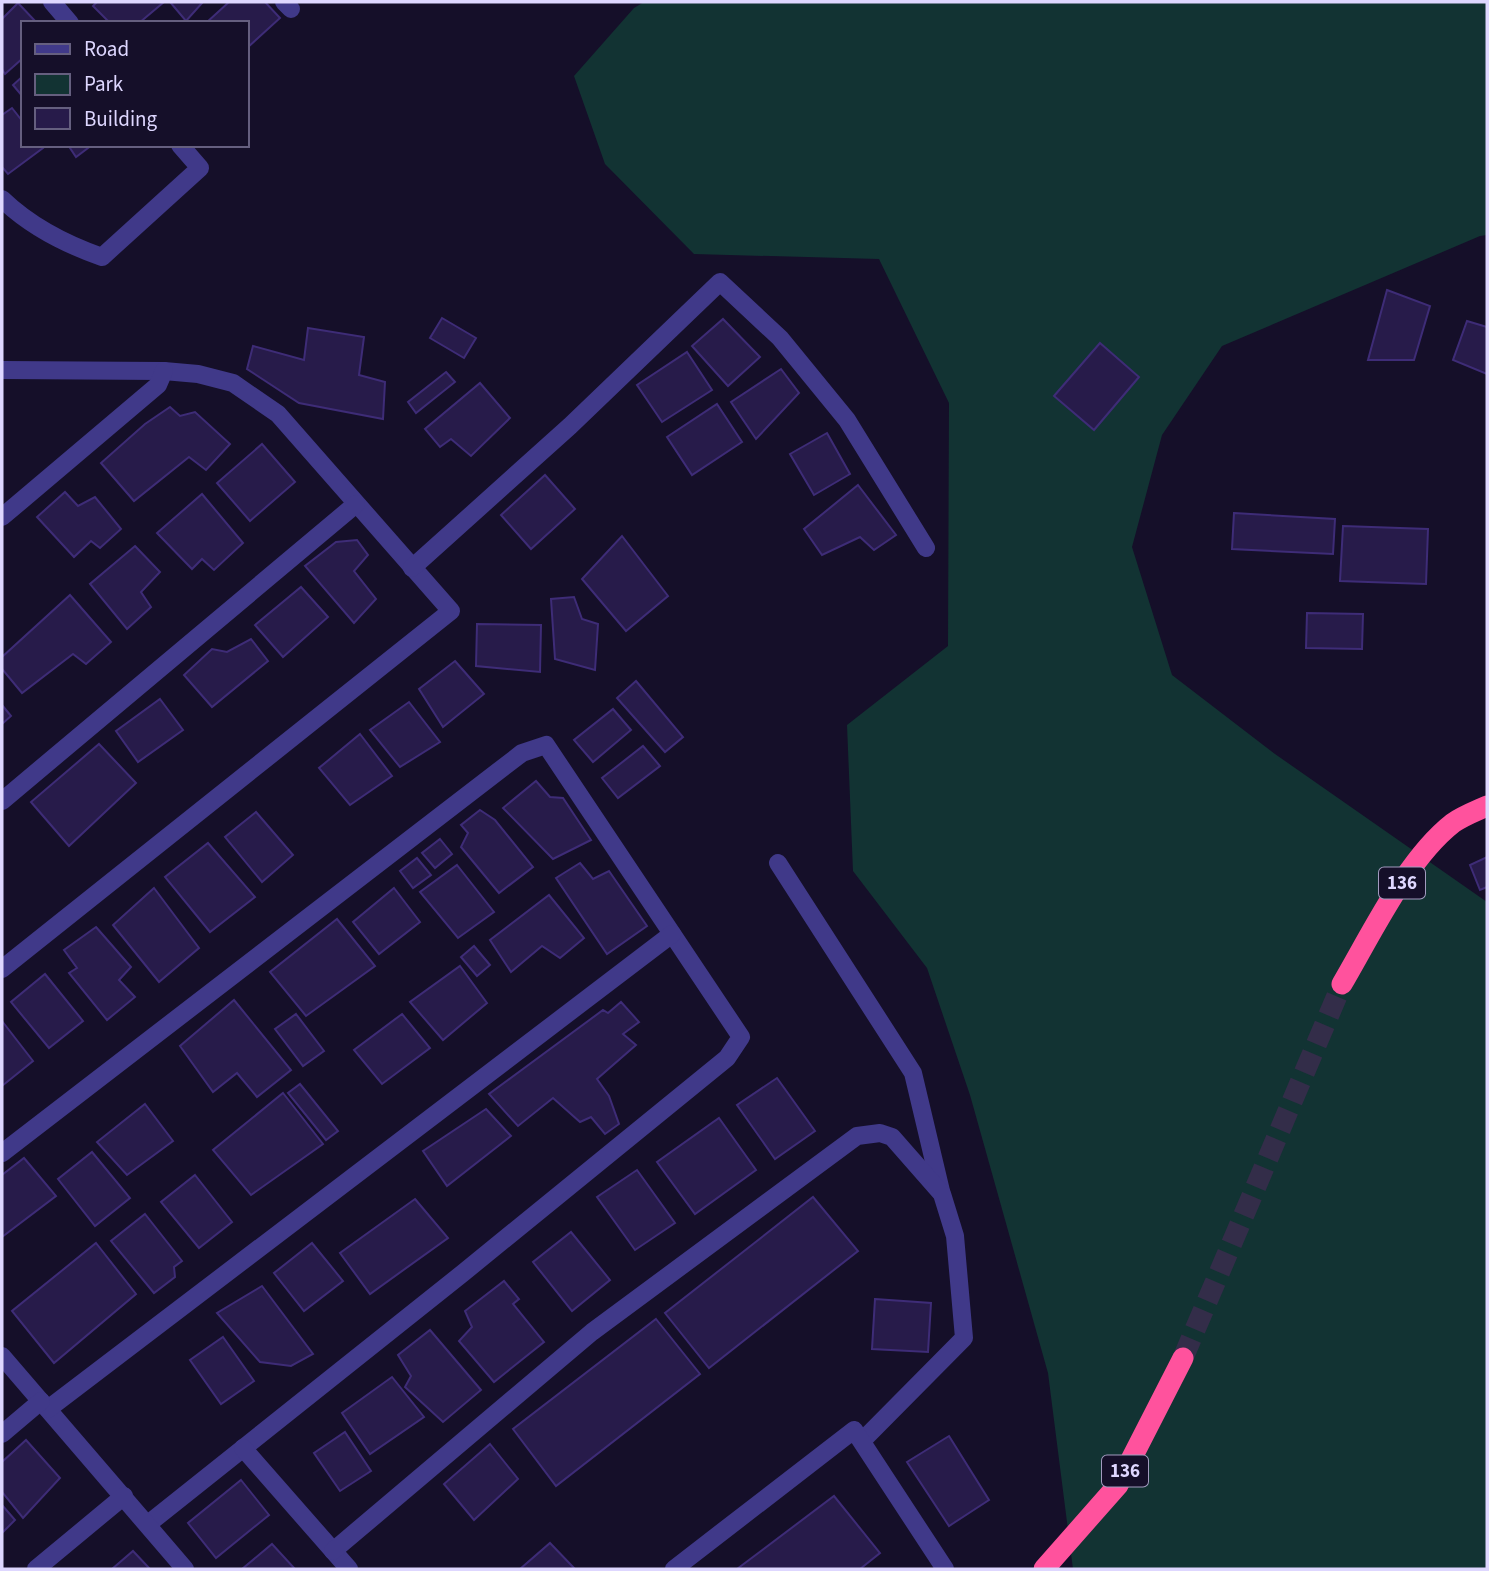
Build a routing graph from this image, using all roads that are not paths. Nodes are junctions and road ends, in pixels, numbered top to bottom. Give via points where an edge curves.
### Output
1 (52, 2) edge
2 (68, 21) edge
3 (182, 147) edge
4 (2, 199) edge
5 (2, 370) edge
6 (164, 371) junction
7 (356, 504) junction
8 (2, 517) edge
9 (926, 548) dead end
10 (412, 568) junction
11 (2, 801) edge
12 (1487, 806) edge
13 (778, 863) dead end
14 (672, 934) junction
15 (2, 969) edge
16 (1342, 984) tunnel mouth
17 (2, 1153) edge
18 (942, 1194) junction
19 (2, 1356) edge
20 (1183, 1358) tunnel mouth
21 (44, 1405) junction
22 (2, 1434) edge
23 (862, 1441) junction
24 (243, 1448) junction
25 (124, 1496) junction
26 (148, 1524) junction
27 (333, 1550) junction
28 (36, 1569) edge
29 (185, 1569) edge
30 (349, 1569) edge
31 (674, 1569) edge
32 (946, 1569) edge
33 (1044, 1569) edge

1 - 2 street
3 - 4 street via 200,168 102,257 64,243
5 - 6 street
6 - 7 street via 233,383 278,414
6 - 8 street via 158,386
7 - 10 street
7 - 11 street
9 - 10 street via 847,420 780,338 720,282
10 - 15 street via 451,611
12 - 16 highway, 136 via 1455,822 1430,845
13 - 18 street via 913,1073
14 - 17 street via 546,745 522,753
14 - 21 street
14 - 24 street via 741,1037 727,1058
18 - 23 street via 955,1236 964,1338
18 - 27 street via 892,1137 880,1133 857,1136 592,1332
19 - 21 street
20 - 33 highway, 136 via 1118,1485
21 - 22 street
21 - 25 street
23 - 31 street via 854,1430
23 - 32 street
24 - 26 street
24 - 27 street
25 - 26 street
25 - 28 street
26 - 29 street
27 - 30 street

